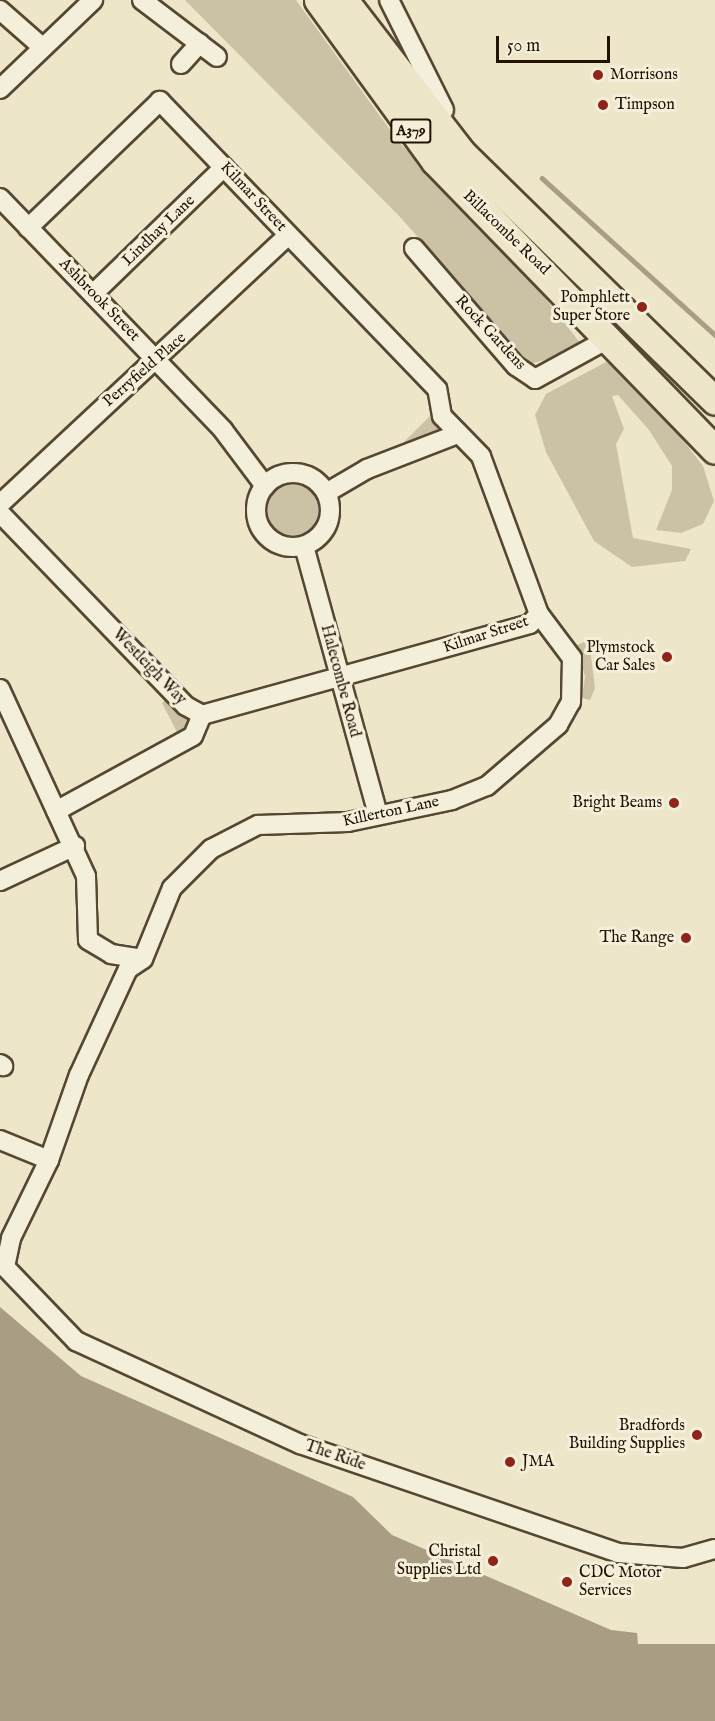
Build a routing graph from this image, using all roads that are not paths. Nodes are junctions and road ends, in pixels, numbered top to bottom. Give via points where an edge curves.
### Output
1 (93, 0) edge
2 (142, 0) edge
3 (318, 0) edge
4 (344, 0) edge
5 (388, 0) edge
6 (0, 10) edge
7 (200, 43) junction
8 (41, 46) junction
9 (217, 57) dead end
10 (181, 64) dead end
11 (0, 89) edge
12 (224, 167) junction
13 (495, 181) junction
14 (0, 198) edge
15 (28, 228) junction
16 (288, 235) junction
17 (414, 248) dead end
18 (93, 294) junction
19 (610, 338) junction
20 (158, 361) junction
21 (715, 401) edge
22 (455, 435) junction
23 (715, 450) edge
24 (265, 486) junction
25 (326, 493) junction
26 (0, 504) edge
27 (0, 513) edge
28 (304, 546) junction
29 (539, 614) junction
30 (339, 680) junction
31 (0, 689) edge
32 (202, 715) junction
33 (56, 811) junction
34 (378, 814) junction
35 (75, 846) junction
36 (0, 881) edge
37 (143, 959) junction
38 (0, 1140) edge
39 (49, 1160) junction
40 (3, 1268) edge
41 (713, 1551) edge

1 - 8 street
2 - 7 street
3 - 19 main road, Billacombe Road / A379 via 435,161
4 - 13 main road, Billacombe Road / A379 via 408,90 462,153
5 - 13 street, Billacombe Road via 432,93
6 - 8 street
7 - 9 street
7 - 10 street
8 - 11 street
12 - 15 street, Kilmar Street via 160,101
12 - 16 street, Kilmar Street
12 - 18 street, Lindhay Lane
13 - 21 main road, Billacombe Road / A379
14 - 15 street, Ashbrook Street
15 - 18 street, Ashbrook Street
16 - 20 street, Perryfield Place
16 - 22 street, Kilmar Street via 437,389 442,416
17 - 19 street, Rock Gardens via 516,366 535,379
18 - 20 street, Ashbrook Street
19 - 23 main road, Billacombe Road / A379
20 - 24 street, Ashbrook Street via 230,438
20 - 26 street, Perryfield Place
22 - 25 street via 367,469
22 - 29 street, Kilmar Street via 481,456
24 - 25 street via 294,473 315,480
24 - 28 street via 256,507 262,531 280,545
25 - 28 street via 330,506 327,527
27 - 32 street, Westleigh Way via 186,706
28 - 30 street, Halecombe Road
29 - 30 street, Kilmar Street via 530,624
29 - 34 street, Killerton Lane via 572,658 571,702 558,725 487,786 452,800
30 - 32 street, Westleigh Way
30 - 34 street, Halecombe Road
31 - 33 street
32 - 33 street via 193,736
33 - 35 street
34 - 37 street, Killerton Lane via 313,827 258,825 232,836 172,888
35 - 36 street
35 - 37 street via 86,876 88,940 111,954
37 - 39 street, Killerton Lane via 129,969 79,1075
38 - 39 street
39 - 40 street, Killerton Lane via 11,1238
40 - 41 street, The Ride via 76,1341 300,1444 618,1553 683,1558

